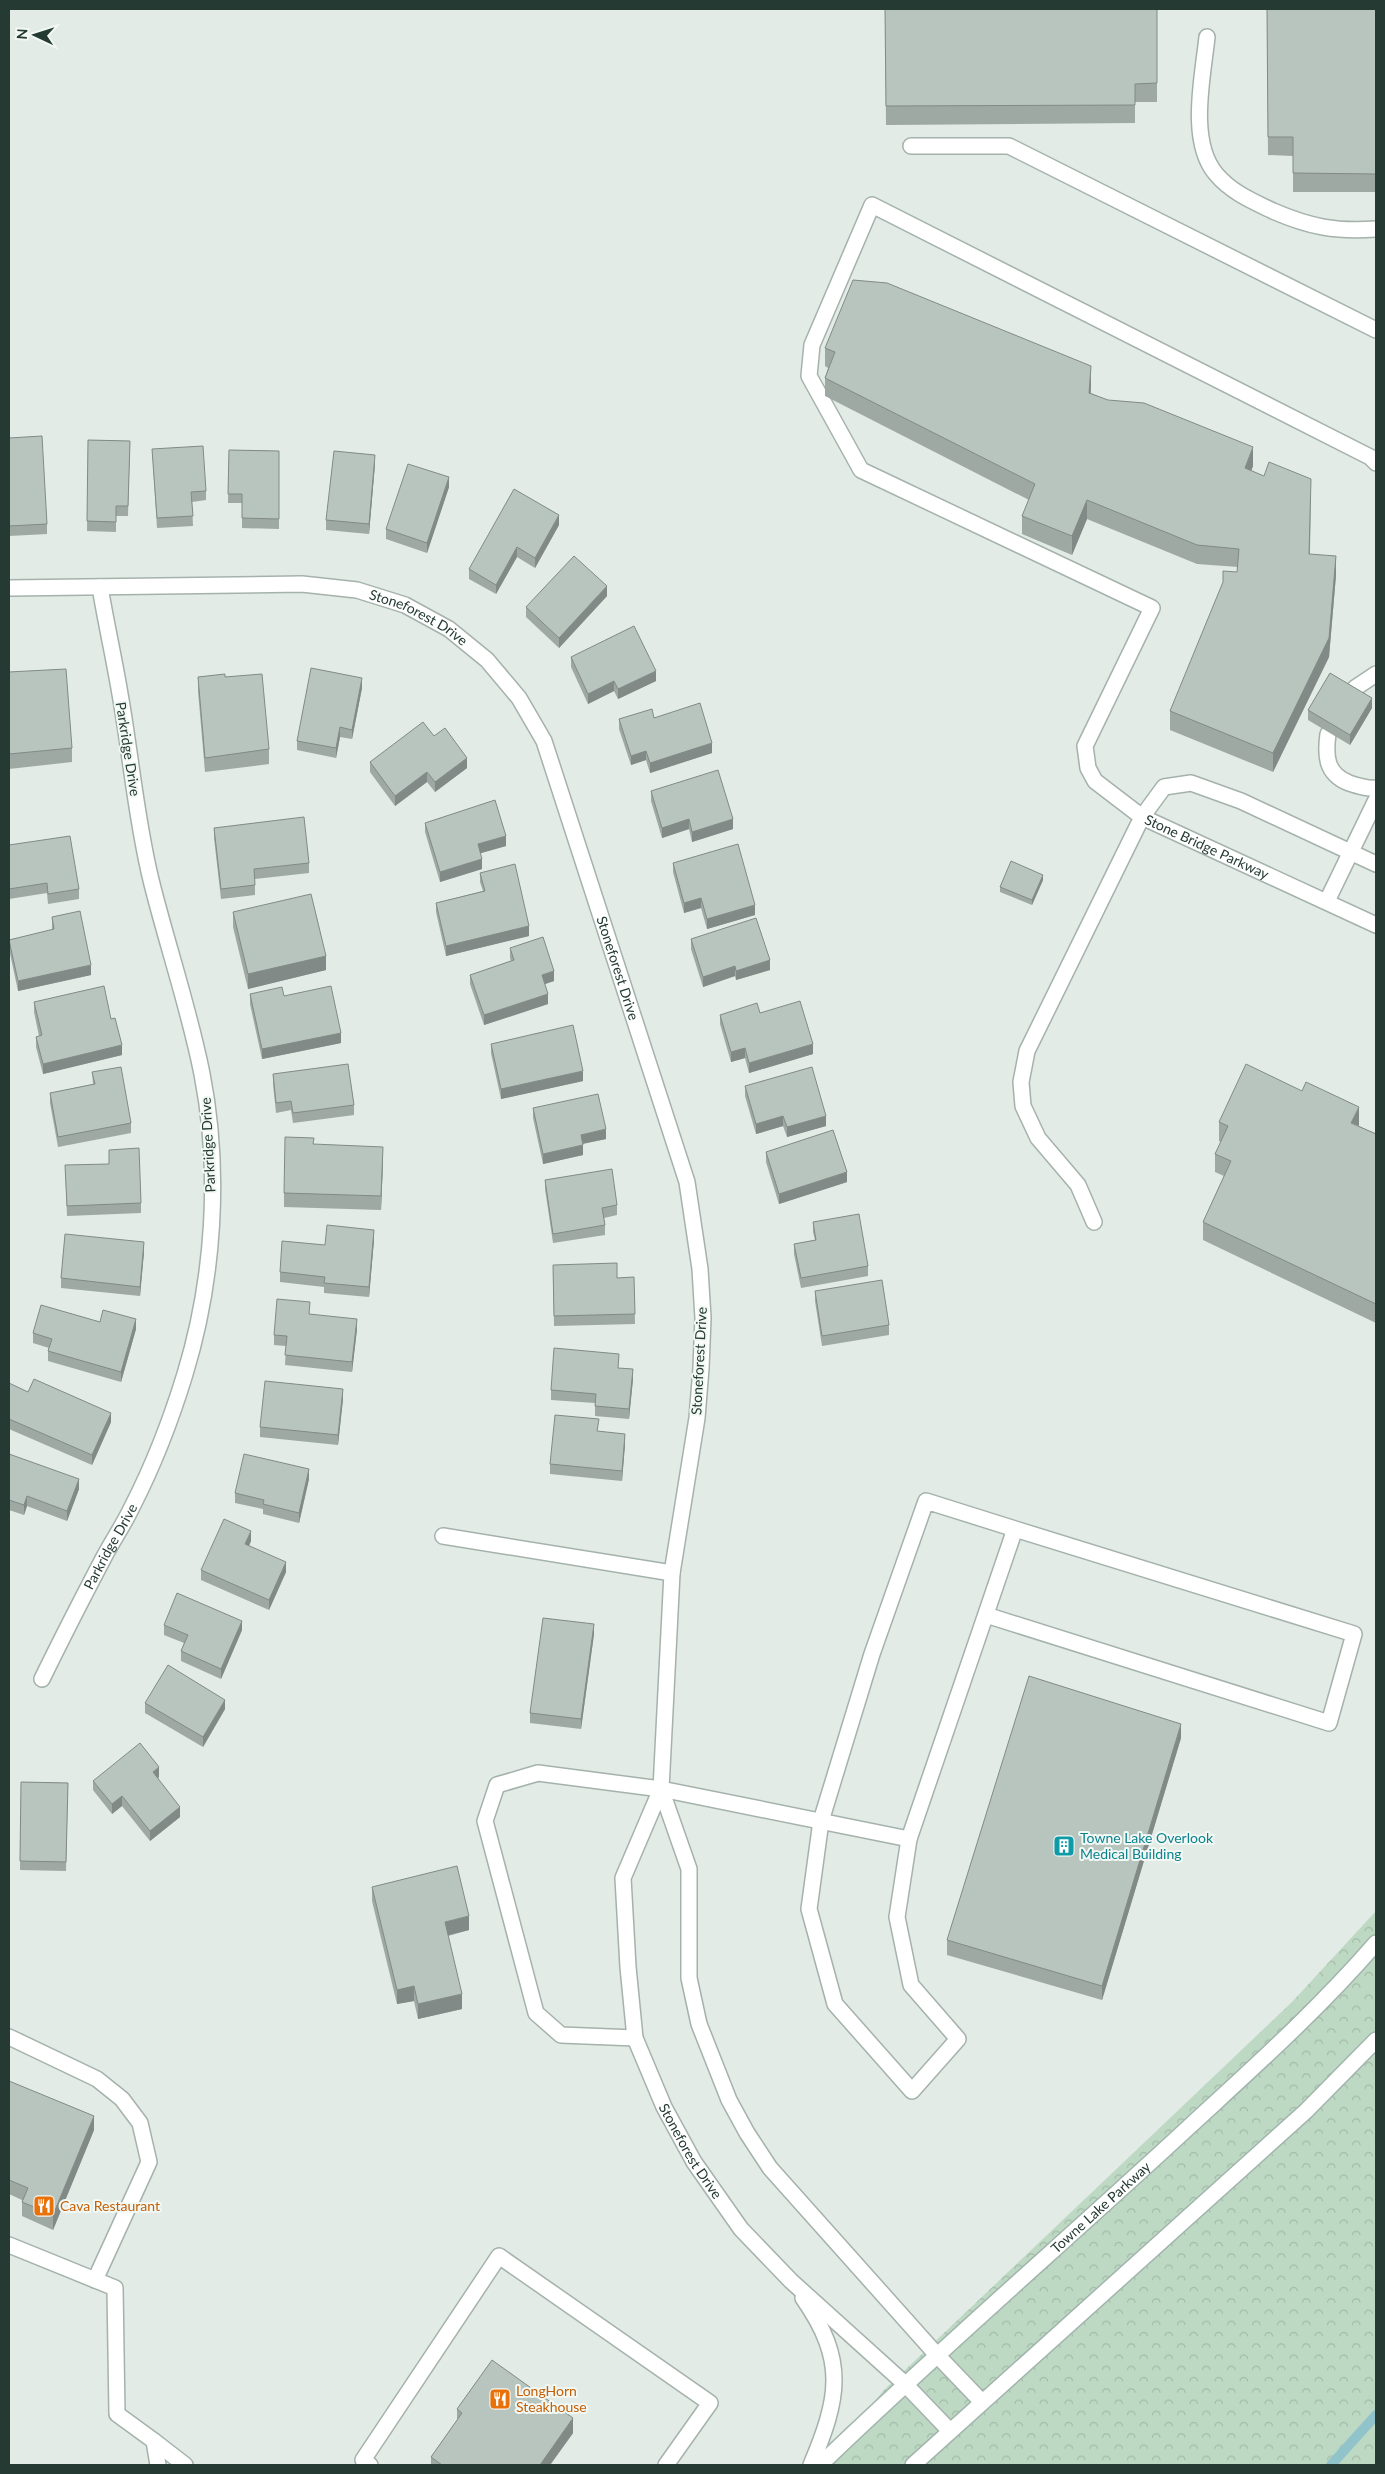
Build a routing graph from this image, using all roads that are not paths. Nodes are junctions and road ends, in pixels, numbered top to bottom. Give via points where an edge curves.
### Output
1 (1207, 37) dead end
2 (911, 146) dead end
3 (1376, 228) edge
4 (1376, 330) edge
5 (1376, 463) edge
6 (100, 587) junction
7 (9, 588) edge
8 (1376, 674) edge
9 (1356, 688) edge
10 (1328, 734) edge
11 (1376, 788) edge
12 (1376, 800) edge
13 (1142, 817) junction
14 (1351, 852) junction
15 (1376, 864) edge
16 (1327, 901) junction
17 (1376, 925) edge
18 (1094, 1222) dead end
19 (1015, 1529) junction
20 (443, 1536) dead end
21 (672, 1572) junction
22 (986, 1615) junction
23 (42, 1679) dead end
24 (661, 1789) junction
25 (821, 1820) junction
26 (909, 1839) junction
27 (1376, 1943) edge
28 (9, 2037) edge
29 (635, 2038) junction
30 (1376, 2040) edge
31 (9, 2245) edge
32 (95, 2280) junction
33 (791, 2281) junction
34 (936, 2354) junction
35 (904, 2383) junction
36 (982, 2402) junction
37 (950, 2431) junction
38 (154, 2441) junction
39 (363, 2464) edge
40 (158, 2465) edge
41 (185, 2465) edge
42 (666, 2465) edge
43 (811, 2465) edge
44 (820, 2465) edge
45 (913, 2465) edge

1 - 3 street via 1200,101 1201,130 1205,153 1215,173 1248,200 1298,222 1345,231
2 - 4 street via 1009,146
5 - 13 street via 1370,457 872,204 812,345 809,376 861,470 1152,608 1085,746 1088,768 1095,781
6 - 7 street, Stoneforest Drive
6 - 21 street, Stoneforest Drive via 302,584 357,590 405,606 449,629 487,660 519,698 544,741 687,1182 700,1269 703,1318 697,1418
6 - 23 street, Parkridge Drive via 151,879 203,1076 210,1135 210,1225 198,1324 170,1419 131,1510
8 - 9 street
10 - 11 street via 1326,752 1330,771 1341,780
12 - 14 street
13 - 14 street, Stone Bridge Parkway via 1164,788 1190,783 1241,801
13 - 16 street, Stone Bridge Parkway
13 - 18 street via 1027,1051 1021,1082 1023,1106 1038,1138 1078,1185
14 - 15 street, Stone Bridge Parkway
14 - 16 street
16 - 17 street, Stone Bridge Parkway
19 - 22 street
19 - 22 street via 1354,1634 1328,1722
19 - 25 street via 926,1502 872,1654
20 - 21 street
21 - 24 street, Stoneforest Drive
22 - 26 street
24 - 25 street
24 - 29 street, Stoneforest Drive via 623,1878
24 - 29 street via 538,1773 497,1785 485,1821 536,2013 561,2035
24 - 34 street, Stoneforest Drive via 689,1869 689,1978 699,2024 729,2100 770,2168
25 - 26 street
25 - 26 street via 809,1910 835,2004 912,2091 958,2039 911,1985 897,1916
27 - 34 street, Towne Lake Parkway via 1268,2054
28 - 32 street via 97,2079 122,2099 140,2123 149,2162
29 - 33 street, Stoneforest Drive via 664,2107 694,2162 741,2229
30 - 36 street via 1306,2111
31 - 32 street
32 - 38 street via 115,2288 117,2414
33 - 35 street, Stoneforest Drive
33 - 43 street via 814,2314 831,2350 835,2373 832,2405
34 - 35 street, Towne Lake Parkway
34 - 36 street, Stoneforest Drive
35 - 37 street, Stoneforest Drive
35 - 44 street, Towne Lake Parkway
36 - 37 street
37 - 45 street
38 - 40 street
38 - 41 street
39 - 42 street via 499,2256 710,2404

